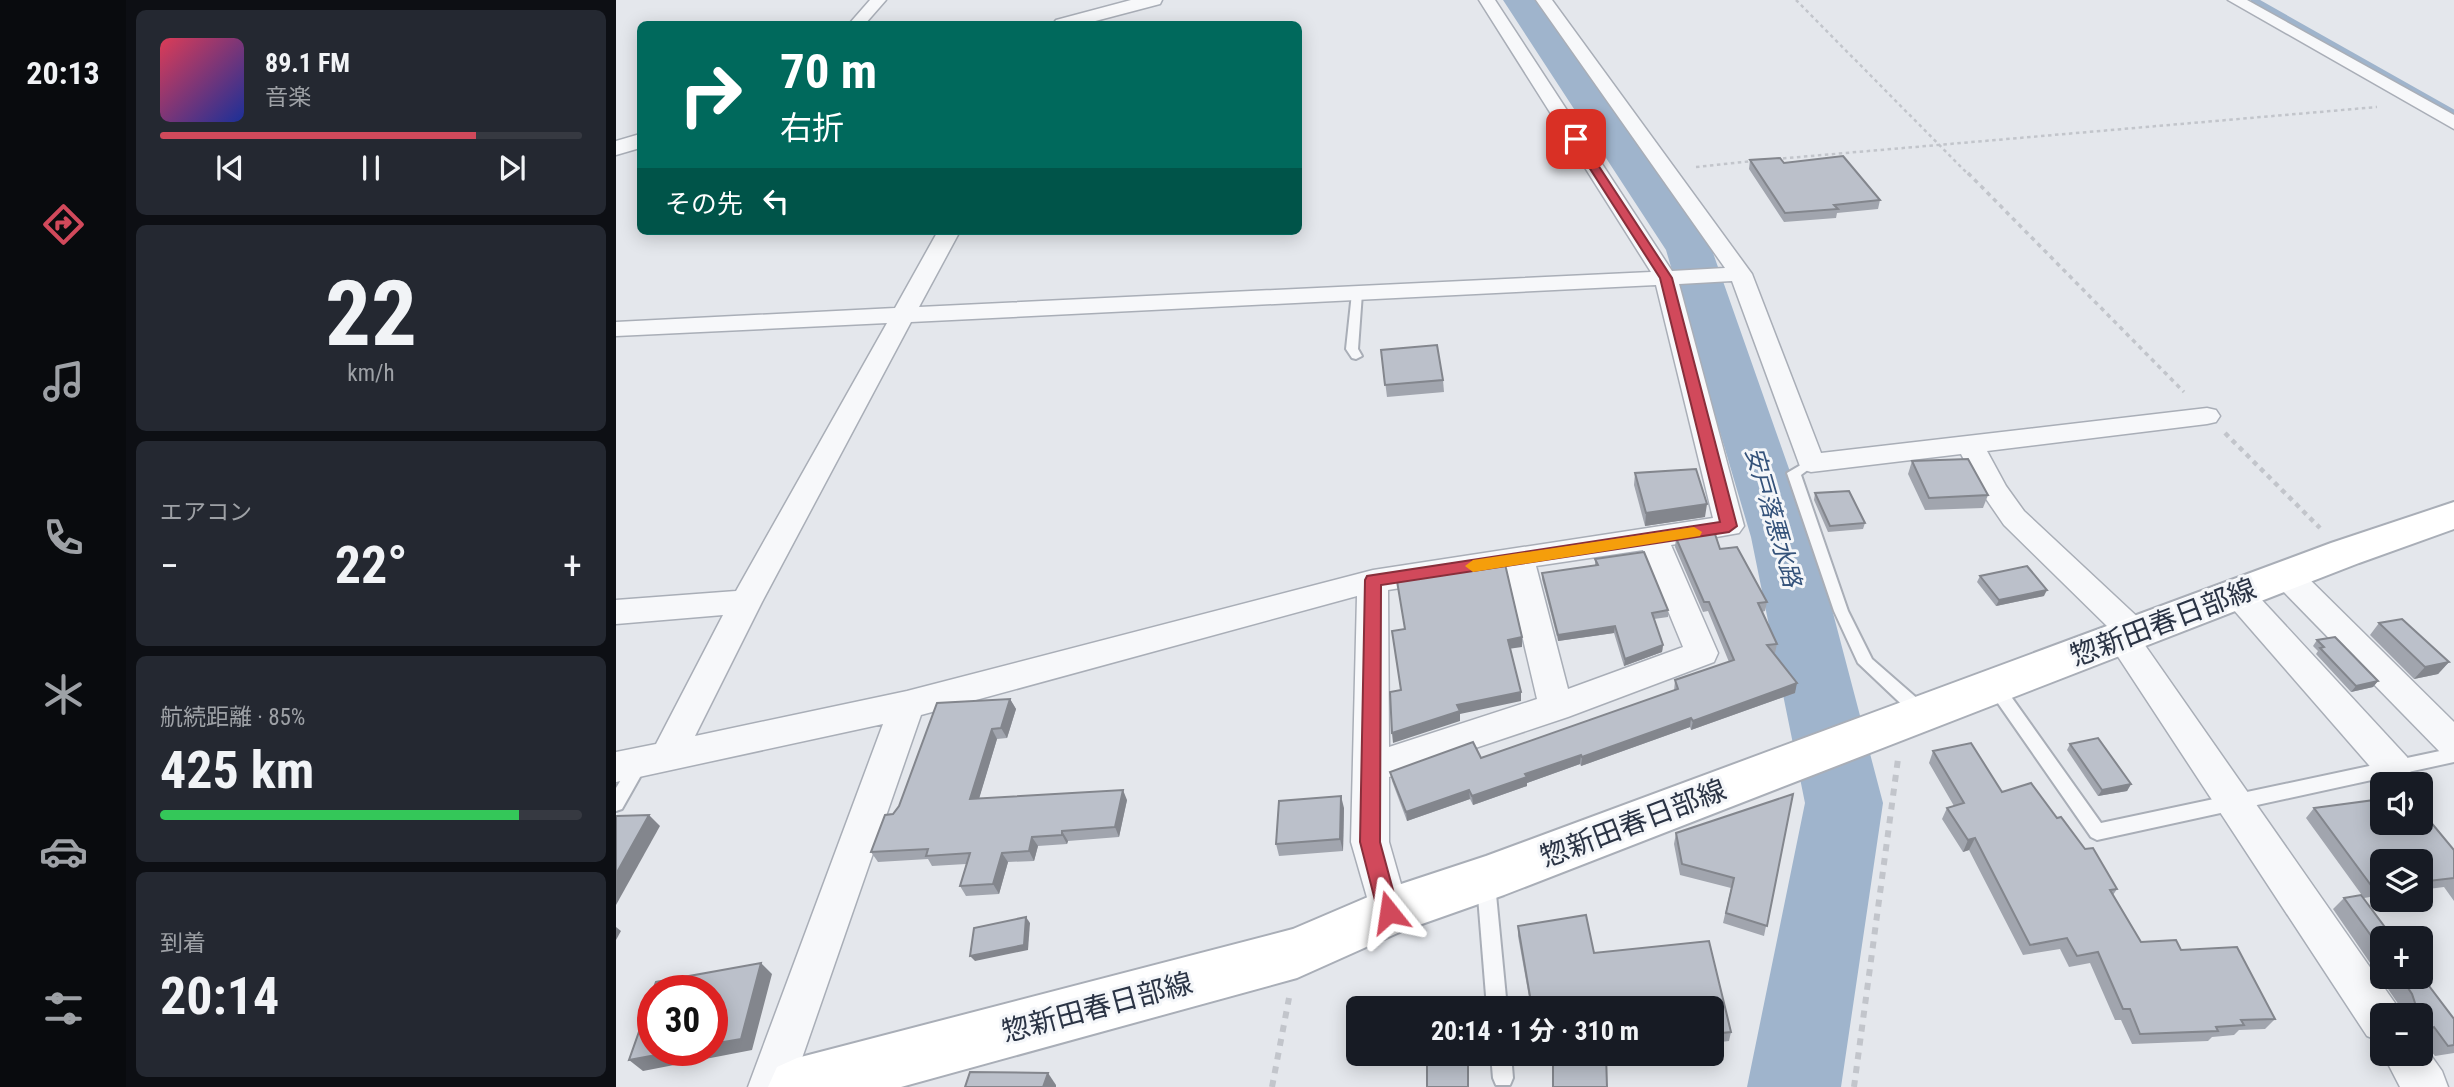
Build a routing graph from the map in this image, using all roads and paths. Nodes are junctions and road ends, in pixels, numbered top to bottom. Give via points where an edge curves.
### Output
1 (878, 0) edge
2 (1153, 0) edge
3 (1487, 0) edge
4 (1544, 0) edge
5 (1796, 0) edge
6 (2236, 0) edge
7 (860, 21) edge
8 (1074, 21) edge
9 (2417, 103) junction
10 (2454, 123) edge
11 (637, 142) edge
12 (1940, 145) junction
13 (616, 148) edge
14 (1776, 159) edge
15 (1762, 161) edge
16 (1667, 169) junction
17 (946, 235) edge
18 (1741, 274) junction
19 (1666, 278) junction
20 (1357, 293) junction
21 (904, 315) junction
22 (616, 329) edge
23 (1356, 356) dead end
24 (2207, 416) junction
25 (1970, 444) junction
26 (1811, 464) junction
27 (2454, 515) edge
28 (1653, 539) junction
29 (2345, 552) junction
30 (1519, 559) junction
31 (2286, 575) junction
32 (1373, 580) junction
33 (2237, 593) junction
34 (746, 602) junction
35 (616, 612) edge
36 (2127, 635) junction
37 (1994, 685) junction
38 (907, 705) junction
39 (1556, 707) junction
40 (1912, 716) junction
41 (2454, 744) edge
42 (2454, 755) edge
43 (642, 761) edge
44 (1371, 768) junction
45 (2394, 768) junction
46 (2233, 803) junction
47 (616, 804) edge
48 (1486, 879) junction
49 (1389, 912) junction
50 (1297, 953) junction
51 (1496, 996) edge
52 (2370, 1003) edge
53 (1502, 1066) edge
54 (2412, 1066) edge
55 (1503, 1078) dead end
56 (770, 1087) edge
57 (797, 1087) edge
58 (1272, 1087) edge
59 (1854, 1087) edge
60 (2426, 1087) edge

1 - 7 street
2 - 8 street
3 - 19 street
4 - 16 street
5 - 12 path
6 - 9 street
9 - 10 street
9 - 12 path
11 - 13 street
12 - 14 path
12 - 24 path
15 - 16 path
16 - 18 street
17 - 21 street
18 - 19 street
18 - 26 street
19 - 20 street
19 - 28 street via 1729,526
20 - 21 street
20 - 23 lane via 1352,349
21 - 22 street
21 - 34 street
24 - 25 street
24 - 29 path
25 - 26 street
25 - 36 street via 2014,519
26 - 40 lane via 1794,473 1841,611 1866,663
27 - 29 main road, 惣新田春日部線
28 - 30 street
28 - 39 street via 1702,653
29 - 31 main road, 惣新田春日部線
30 - 32 street
30 - 39 street
31 - 33 main road, 惣新田春日部線
31 - 41 street
32 - 38 street
32 - 44 street
33 - 36 main road, 惣新田春日部線
33 - 45 street
34 - 35 street
34 - 43 street
36 - 37 main road, 惣新田春日部線
36 - 46 street
37 - 40 main road, 惣新田春日部線
37 - 46 lane via 2097,832
38 - 43 street
38 - 56 street
39 - 44 street
40 - 48 main road, 惣新田春日部線
40 - 59 path
42 - 45 lane
43 - 47 lane
44 - 49 street via 1370,842
45 - 46 lane
46 - 52 street
48 - 49 main road, 惣新田春日部線
48 - 51 lane
49 - 50 main road, 惣新田春日部線
50 - 57 main road, 惣新田春日部線
50 - 58 path
53 - 55 lane
54 - 60 street

